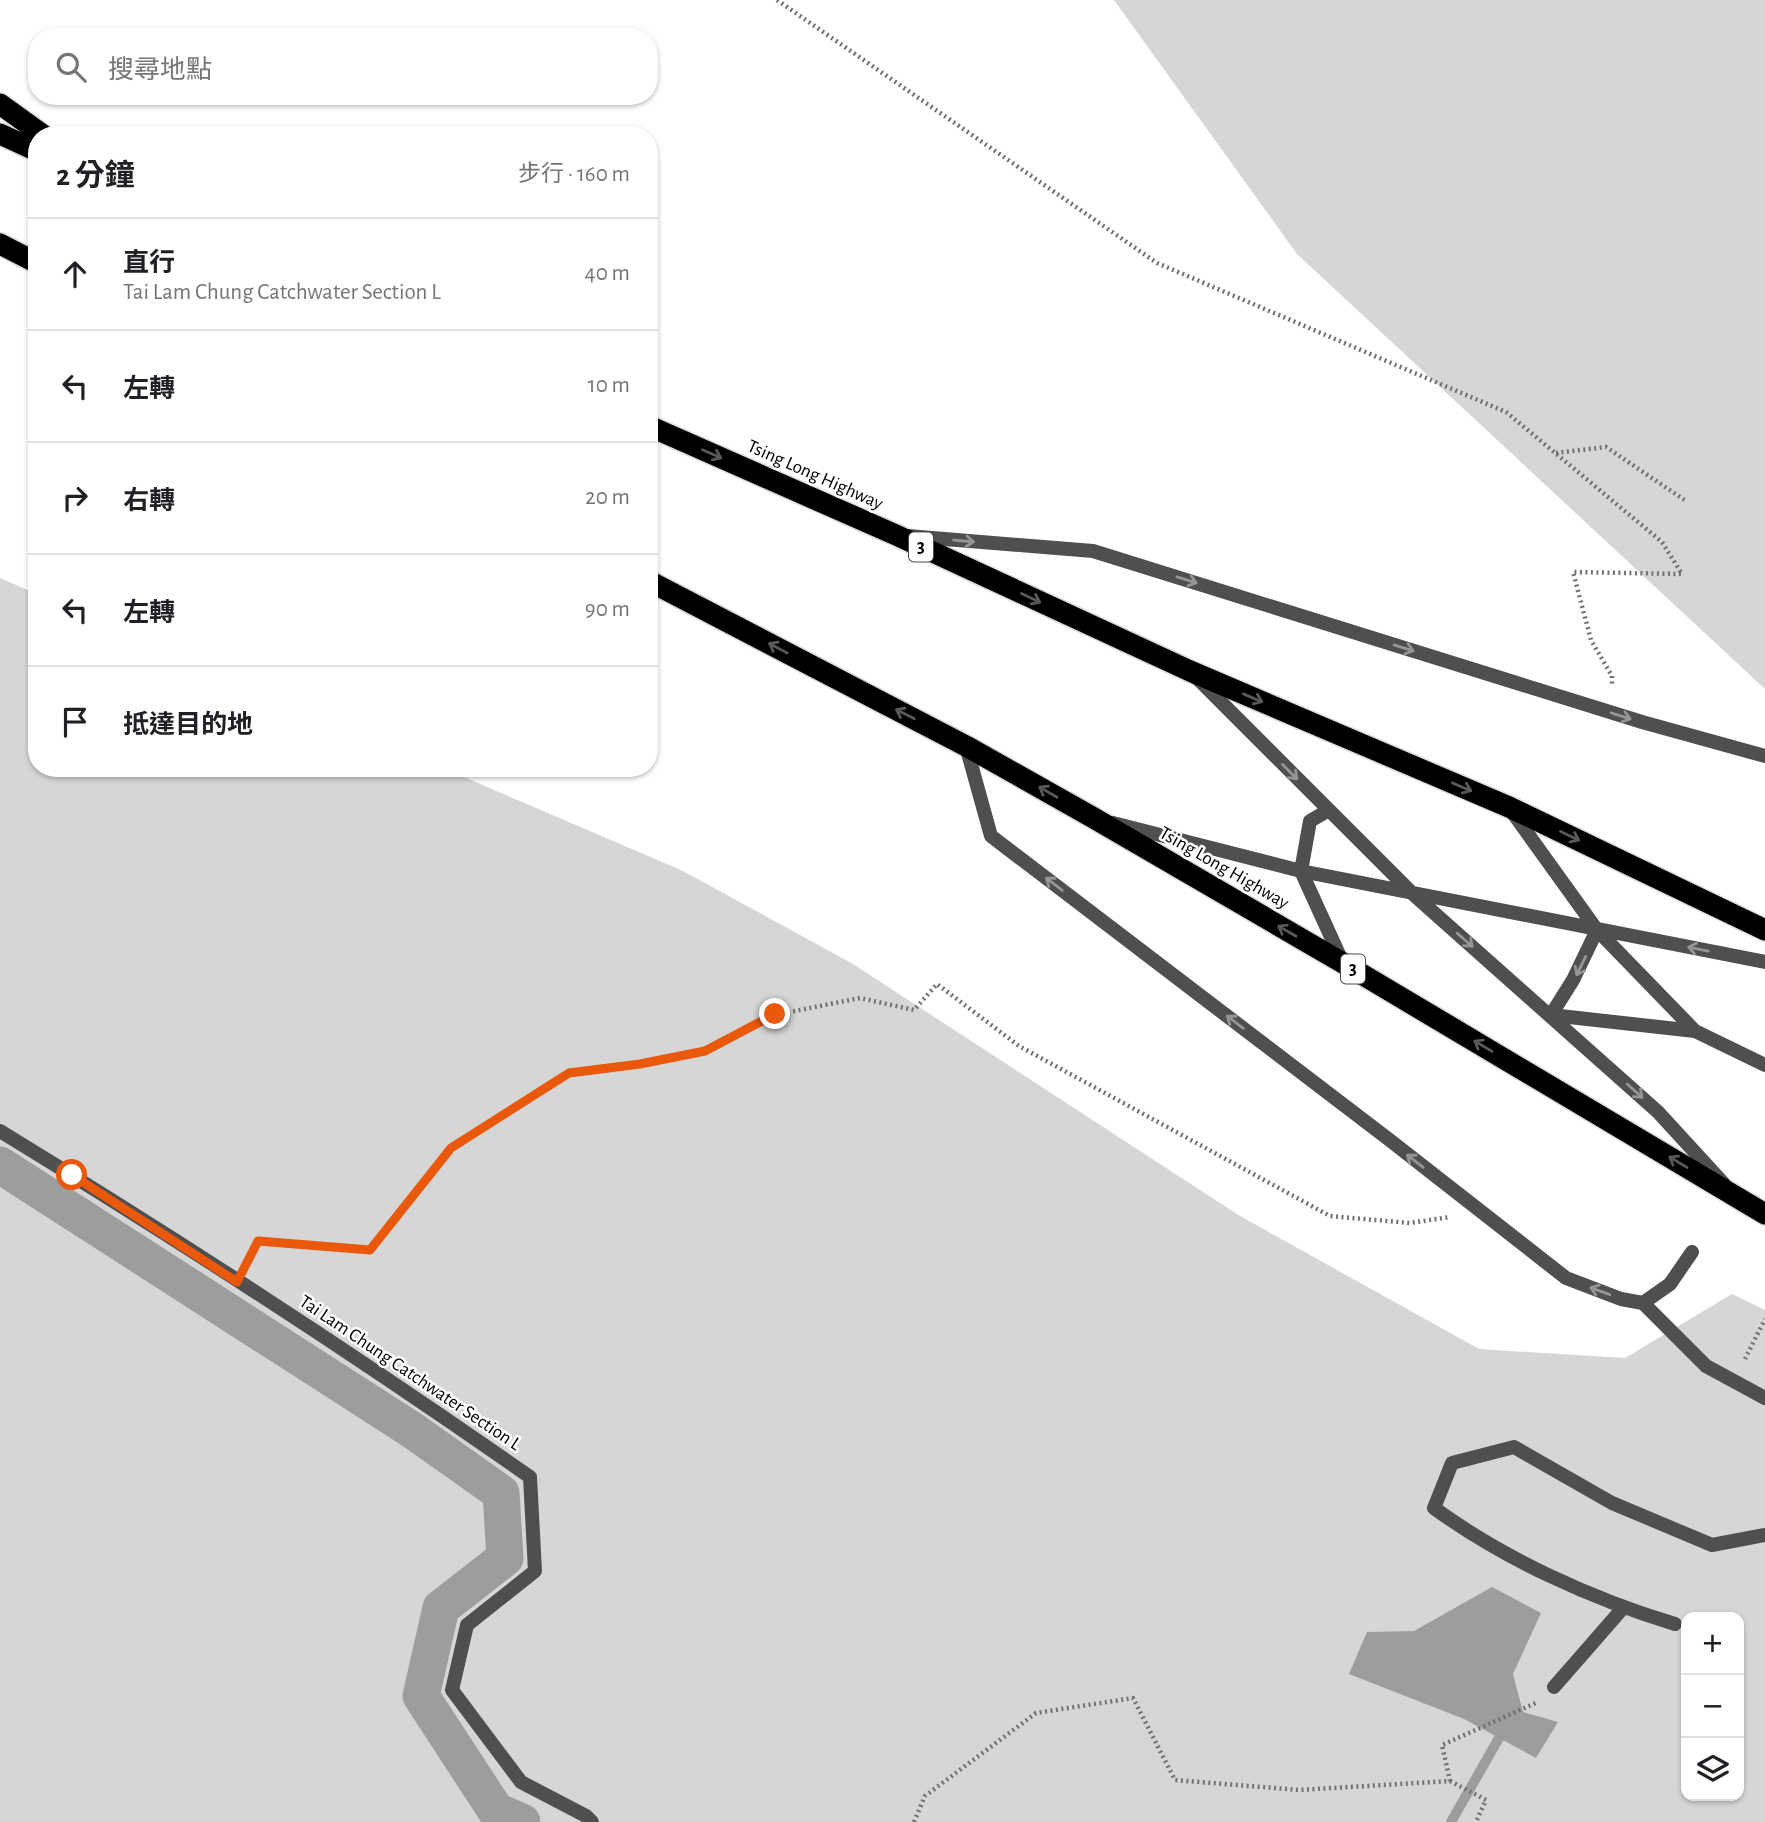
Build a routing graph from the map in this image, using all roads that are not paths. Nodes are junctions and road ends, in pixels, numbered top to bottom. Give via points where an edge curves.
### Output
1 (0, 104) edge
2 (31, 126) edge
3 (0, 134) edge
4 (28, 147) edge
5 (0, 244) edge
6 (28, 258) edge
7 (658, 430) edge
8 (896, 535) junction
9 (658, 586) edge
10 (1190, 671) junction
11 (966, 746) junction
12 (1765, 756) edge
13 (1509, 807) junction
14 (1329, 810) junction
15 (1092, 817) junction
16 (1301, 872) junction
17 (1414, 895) junction
18 (1597, 930) junction
19 (1765, 930) edge
20 (1765, 962) edge
21 (1343, 963) junction
22 (1552, 1015) junction
23 (1695, 1031) junction
24 (1765, 1065) edge
25 (0, 1131) edge
26 (1737, 1197) junction
27 (1765, 1214) edge
28 (1692, 1252) dead end
29 (1643, 1303) junction
30 (1765, 1398) edge
31 (1765, 1535) edge
32 (1623, 1608) junction
33 (1675, 1624) dead end
34 (1554, 1687) road end
35 (592, 1822) edge

1 - 2 highway
3 - 4 highway
5 - 6 highway
7 -> 8 highway, Tsing Long Highway / 3
8 -> 10 highway, Tsing Long Highway / 3
8 -> 12 lane via 1093,551
11 -> 9 highway, Tsing Long Highway / 3
10 -> 13 highway, Tsing Long Highway / 3
10 -> 14 lane
15 -> 11 highway, Tsing Long Highway / 3
29 -> 11 lane via 1566,1278 991,835
13 - 18 lane
13 -> 19 highway, Tsing Long Highway / 3
14 - 16 lane via 1310,821
14 - 17 lane
15 - 16 lane
21 -> 15 highway, Tsing Long Highway / 3
16 - 17 lane
16 - 21 lane
17 - 18 lane
17 -> 22 lane
20 -> 18 lane
18 -> 22 lane
18 - 23 lane
26 -> 21 highway, Tsing Long Highway / 3
22 - 23 lane
22 -> 26 lane via 1658,1112
23 - 24 lane
25 - 35 lane, Tai Lam Chung Catchwater Section L via 428,1406 530,1477 535,1571 467,1625 452,1689 521,1782
26 - 27 highway, Tsing Long Highway / 3
28 - 29 lane via 1670,1284
29 - 30 lane via 1706,1366
31 - 32 lane via 1712,1545 1612,1503 1514,1447 1452,1463 1434,1508 1466,1532
32 - 33 lane
32 - 34 lane

